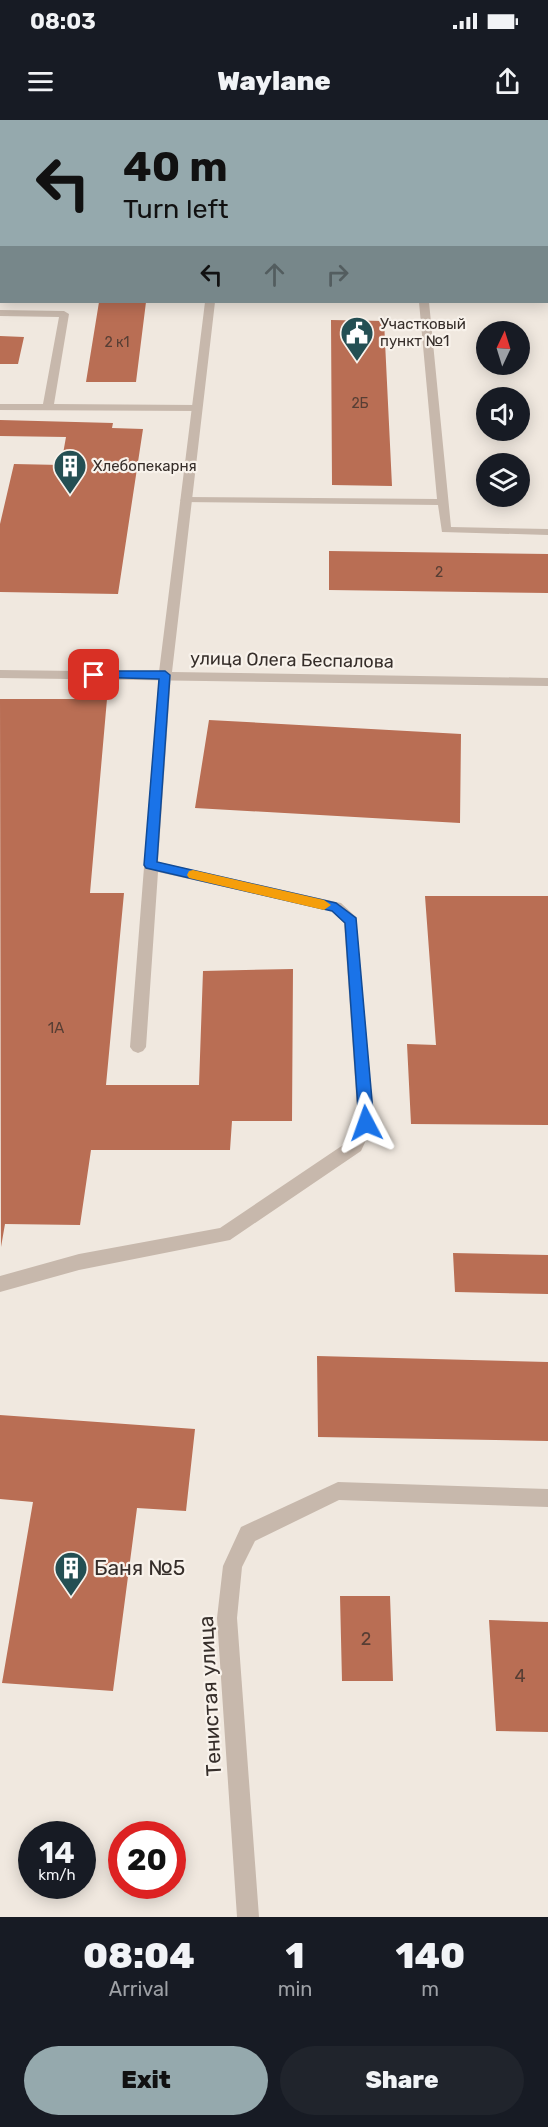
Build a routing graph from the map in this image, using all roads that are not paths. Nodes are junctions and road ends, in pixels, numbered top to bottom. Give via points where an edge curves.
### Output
1 (210, 303) edge
2 (424, 303) edge
3 (0, 313) edge
4 (0, 407) edge
5 (48, 407) junction
6 (197, 408) junction
7 (186, 500) junction
8 (443, 502) junction
9 (548, 532) edge
10 (0, 674) edge
11 (165, 675) junction
12 (548, 682) edge
13 (151, 865) junction
14 (138, 1047) dead end
15 (0, 1284) edge
16 (548, 1498) edge
17 (248, 1917) edge

1 - 6 street
2 - 8 street
3 - 5 street via 64,314
4 - 5 street
5 - 6 street
6 - 7 street
7 - 8 street
7 - 11 street
8 - 9 street via 446,530
10 - 11 street, улица Олега Беспалова
11 - 12 street, улица Олега Беспалова
11 - 13 street
13 - 14 street
13 - 15 street via 336,908 351,921 366,1123 355,1146 224,1235 79,1262
16 - 17 street, Тенистая улица via 338,1491 248,1534 232,1566 227,1618

